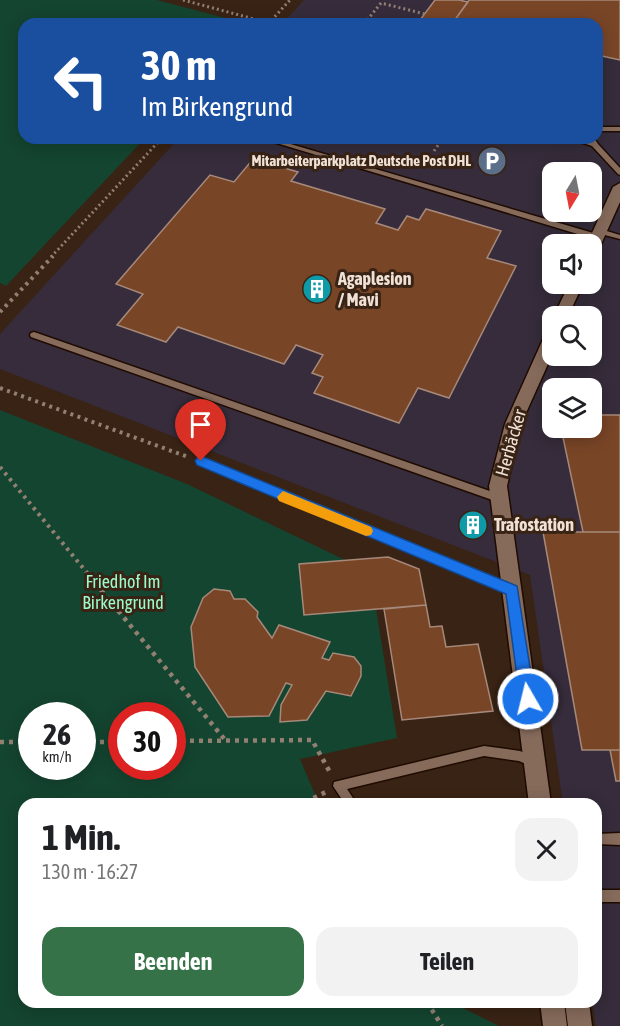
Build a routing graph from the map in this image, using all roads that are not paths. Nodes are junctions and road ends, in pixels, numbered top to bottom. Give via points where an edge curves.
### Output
1 (603, 129) edge
2 (620, 129) edge
3 (285, 144) edge
4 (595, 144) edge
5 (620, 173) edge
6 (620, 187) edge
7 (599, 234) joint
8 (602, 234) edge
9 (620, 237) edge
10 (34, 335) dead end
11 (542, 359) edge
12 (201, 461) road end
13 (501, 499) junction
14 (512, 590) junction
15 (537, 764) junction
16 (347, 798) edge
17 (540, 798) edge
18 (602, 839) edge
19 (620, 839) edge
20 (602, 896) edge
21 (620, 896) edge
22 (553, 1008) edge
23 (578, 1008) edge
24 (555, 1026) edge
25 (580, 1026) edge

1 - 2 lane
3 - 7 lane
4 - 5 lane
6 - 7 street
8 - 9 lane
10 - 13 lane
11 - 13 street, Herbäcker via 513,424 498,486
12 - 14 lane
13 - 14 street, Herbäcker
14 - 15 street, Herbäcker
15 - 16 lane via 520,756 484,751 338,786
15 - 17 street, Herbäcker
18 - 19 lane
20 - 21 lane
22 - 24 street
23 - 25 street

